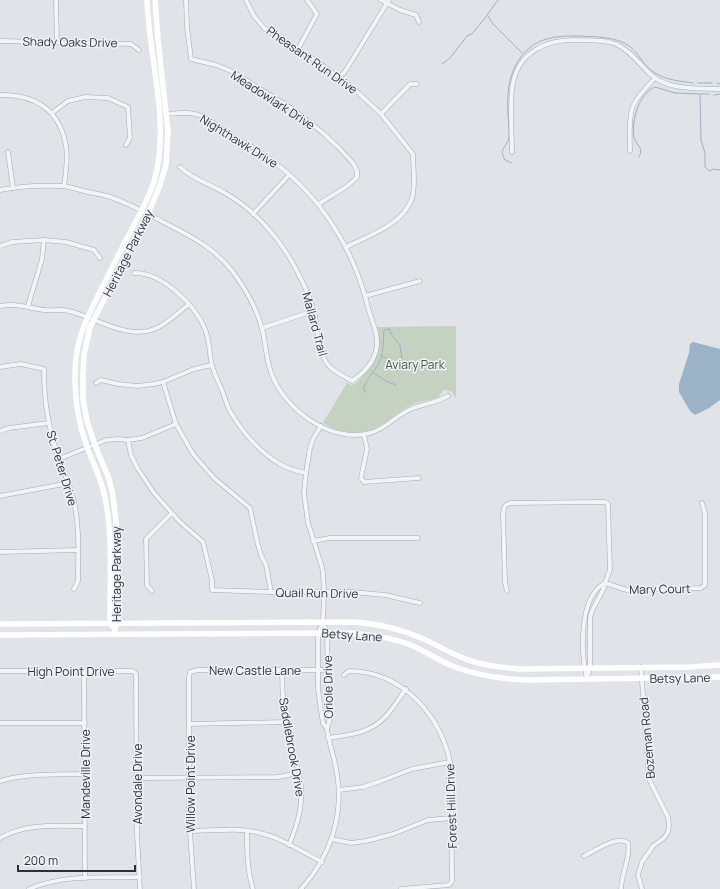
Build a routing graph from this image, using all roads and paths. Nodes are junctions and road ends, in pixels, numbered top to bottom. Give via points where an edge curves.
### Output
1 (56, 0) edge
2 (148, 0) edge
3 (155, 0) edge
4 (186, 0) edge
5 (246, 0) edge
6 (308, 0) edge
7 (381, 0) edge
8 (388, 2) edge
9 (419, 22) dead end
10 (0, 41) edge
11 (57, 42) junction
12 (298, 49) junction
13 (139, 50) dead end
14 (340, 77) junction
15 (655, 78) junction
16 (418, 84) dead end
17 (720, 88) edge
18 (0, 95) edge
19 (52, 113) junction
20 (160, 114) junction
21 (167, 114) junction
22 (381, 114) junction
23 (126, 145) dead end
24 (630, 151) dead end
25 (8, 152) dead end
26 (512, 152) dead end
27 (180, 167) dead end
28 (289, 175) junction
29 (64, 186) junction
30 (13, 188) junction
31 (0, 190) edge
32 (319, 204) junction
33 (141, 211) junction
34 (148, 214) junction
35 (253, 214) junction
36 (44, 240) junction
37 (0, 246) edge
38 (346, 247) junction
39 (100, 258) dead end
40 (134, 273) dead end
41 (420, 281) dead end
42 (365, 296) junction
43 (188, 304) junction
44 (0, 306) edge
45 (28, 306) junction
46 (314, 311) junction
47 (87, 317) junction
48 (94, 320) junction
49 (262, 328) junction
50 (212, 366) junction
51 (0, 367) edge
52 (352, 381) joint
53 (163, 382) junction
54 (96, 383) dead end
55 (448, 396) dead end
56 (48, 423) junction
57 (176, 424) junction
58 (321, 426) junction
59 (0, 431) edge
60 (364, 435) junction
61 (128, 440) junction
62 (95, 444) junction
63 (87, 447) junction
64 (59, 458) junction
65 (306, 473) junction
66 (419, 478) dead end
67 (69, 483) junction
68 (0, 496) edge
69 (702, 503) dead end
70 (172, 513) junction
71 (418, 538) dead end
72 (313, 541) junction
73 (78, 550) junction
74 (0, 552) edge
75 (605, 583) junction
76 (74, 589) dead end
77 (152, 590) dead end
78 (507, 591) dead end
79 (271, 592) junction
80 (324, 592) junction
81 (420, 603) dead end
82 (586, 612) junction
83 (591, 614) junction
84 (323, 622) junction
85 (36, 623) junction
86 (114, 623) junction
87 (0, 624) edge
88 (318, 633) junction
89 (327, 633) junction
90 (36, 634) junction
91 (114, 634) junction
92 (0, 635) edge
93 (584, 645) junction
94 (590, 645) junction
95 (720, 665) edge
96 (641, 667) junction
97 (587, 668) junction
98 (282, 670) junction
99 (318, 670) junction
100 (328, 670) junction
101 (0, 671) edge
102 (84, 671) junction
103 (344, 675) dead end
104 (720, 677) edge
105 (587, 679) junction
106 (642, 679) junction
107 (136, 680) joint
108 (189, 680) joint
109 (406, 690) junction
110 (285, 722) junction
111 (0, 723) edge
112 (85, 723) junction
113 (189, 724) junction
114 (327, 729) junction
115 (328, 738) junction
116 (450, 762) junction
117 (299, 773) junction
118 (84, 774) junction
119 (137, 778) junction
120 (190, 778) junction
121 (0, 782) edge
122 (339, 790) junction
123 (452, 818) junction
124 (85, 826) junction
125 (190, 831) junction
126 (247, 831) junction
127 (0, 838) edge
128 (332, 839) junction
129 (289, 845) junction
130 (584, 856) dead end
131 (322, 862) junction
132 (140, 877) junction
133 (85, 878) junction
134 (29, 889) edge
135 (140, 889) edge
136 (194, 889) edge
137 (253, 889) edge
138 (302, 889) edge
139 (401, 889) edge
140 (621, 889) edge
141 (642, 889) edge

1 - 11 street
2 - 20 main road, Heritage Parkway
3 - 21 main road, Heritage Parkway
4 - 32 street, Meadowlark Drive via 191,59 231,71 294,110 324,133 353,163 357,177 352,184
5 - 12 street, Pheasant Run Drive via 264,28
6 - 12 street via 317,14
7 - 8 street
8 - 9 street via 416,16
8 - 14 street
10 - 11 street, Shady Oaks Drive
11 - 13 street, Shady Oaks Drive via 131,44
12 - 14 street, Pheasant Run Drive
14 - 22 street, Pheasant Run Drive
15 - 17 street via 672,86
15 - 24 street via 634,106 630,119
15 - 26 street via 634,56 617,45 604,41 561,40 547,43 527,56 519,66 513,82
16 - 22 street via 410,84
18 - 19 street via 26,97
19 - 23 street via 68,101 85,97 108,98 128,107 130,138
19 - 29 street via 61,128 66,146
20 - 21 street, Nighthawk Drive
20 - 33 main road, Heritage Parkway via 160,148 154,181
21 - 28 street, Nighthawk Drive via 185,113 204,117 259,151
21 - 34 main road, Heritage Parkway via 166,165
22 - 38 street, Pheasant Run Drive via 413,154 412,197 405,212 394,222
25 - 30 street
27 - 35 street, Mallard Trail via 186,173 226,194
28 - 32 street, Nighthawk Drive
28 - 35 street
29 - 30 street
29 - 33 street via 108,196
30 - 31 street
32 - 38 street, Nighthawk Drive
33 - 34 street
33 - 47 main road, Heritage Parkway
34 - 48 main road, Heritage Parkway
34 - 49 street via 207,247 223,261 250,297
35 - 46 street, Mallard Trail via 273,235 291,260
36 - 37 street via 12,242
36 - 39 street via 80,245 94,250
36 - 45 street via 42,259
38 - 42 street, Nighthawk Drive
40 - 43 street via 142,273 161,281 180,294
41 - 42 street
42 - 52 street, Nighthawk Drive via 376,334 377,347 373,360 364,373
43 - 48 street via 156,328 138,332 121,330
43 - 50 street via 205,330
44 - 45 street
45 - 47 street via 45,310 67,310
46 - 49 street
46 - 52 street, Mallard Trail via 324,358 330,367
47 - 48 street
47 - 63 main road, Heritage Parkway via 77,356 75,390 78,416
48 - 62 main road, Heritage Parkway via 84,355 83,374 85,410
49 - 58 street via 270,371 278,388 289,402
50 - 53 street via 194,369
50 - 65 street via 232,415 248,436 280,464
51 - 56 street, St. Peter Drive via 21,364 44,369
53 - 54 street via 138,386 101,380
53 - 57 street
55 - 60 street via 440,401 410,409 379,430
56 - 59 street
56 - 64 street, St. Peter Drive
57 - 61 street via 142,438
57 - 79 street via 193,454 214,478 250,508
58 - 60 street via 343,435
58 - 65 street, Oriole Drive via 310,448
60 - 66 street via 367,449 361,478 364,482
61 - 62 street via 118,438
61 - 70 street via 131,455 138,469 154,493
62 - 63 street
62 - 86 main road, Heritage Parkway via 109,478 114,504 118,618
63 - 64 street
63 - 86 main road, Heritage Parkway via 102,482 108,515
64 - 67 street, St. Peter Drive
65 - 72 street, Oriole Drive via 305,510
67 - 68 street
67 - 73 street, St. Peter Drive via 78,524
69 - 75 street, Mary Court via 705,514 705,581 701,588 628,590
70 - 77 street via 146,539 147,585
70 - 79 street, Quail Run Drive via 203,542 212,590
71 - 72 street via 330,538
72 - 80 street, Oriole Drive via 322,566
73 - 74 street
73 - 76 street, St. Peter Drive via 78,581
75 - 78 street via 610,570 608,504 510,503 504,508 503,515 504,582
75 - 82 street via 600,585
75 - 83 street
79 - 80 street, Quail Run Drive
80 - 81 street, Quail Run Drive via 385,595
80 - 84 street, Oriole Drive
82 - 83 street
82 - 93 street
83 - 94 street
84 - 86 main road, Betsy Lane
84 - 88 street, Oriole Drive
84 - 89 street, Oriole Drive
84 - 97 main road, Betsy Lane via 368,623 397,630 483,664 520,669
85 - 86 main road, Betsy Lane
85 - 87 main road, Betsy Lane
85 - 90 main road
86 - 91 main road, Heritage Parkway
88 - 89 main road, Betsy Lane
88 - 91 main road, Betsy Lane
88 - 99 street, Oriole Drive
89 - 100 street, Oriole Drive
89 - 105 main road, Betsy Lane via 389,638 408,644 454,667 479,675 503,679
90 - 91 main road, Betsy Lane
90 - 92 main road, Betsy Lane
93 - 94 street
93 - 97 street
94 - 97 street
95 - 96 main road, Betsy Lane
96 - 97 main road, Betsy Lane
96 - 106 street, Bozeman Road
97 - 105 street
98 - 99 street, New Castle Lane
98 - 108 street, New Castle Lane via 195,671 190,672
98 - 110 street, Saddlebrook Drive
99 - 100 street, New Castle Lane
99 - 114 street, Oriole Drive via 321,711
100 - 114 street, Oriole Drive
101 - 102 street, High Point Drive
102 - 107 street, High Point Drive via 131,671 136,674
102 - 112 street, Mandeville Drive
103 - 109 street, Forest Hill Drive via 349,671 370,674 391,681
104 - 106 main road, Betsy Lane
105 - 106 main road, Betsy Lane
106 - 141 street, Bozeman Road via 649,779 668,817 669,826 664,838 653,846 642,862 638,875
107 - 119 street, Avondale Drive
108 - 113 street, Willow Point Drive
109 - 115 street via 385,718 371,728
109 - 116 street, Forest Hill Drive via 432,718 446,746
110 - 113 street
110 - 117 street, Saddlebrook Drive
111 - 112 street
112 - 118 street, Mandeville Drive
113 - 120 street, Willow Point Drive
114 - 115 street, Oriole Drive
115 - 122 street, Oriole Drive
116 - 122 street via 412,769 363,787
116 - 123 street, Forest Hill Drive
117 - 120 street via 283,777
117 - 129 street, Saddlebrook Drive via 302,795 300,813
118 - 121 street via 36,775 15,777
118 - 124 street, Mandeville Drive
119 - 120 street
119 - 132 street, Avondale Drive
120 - 125 street, Willow Point Drive
122 - 128 street, Oriole Drive
123 - 128 street via 428,820 393,834 366,841 344,842
123 - 139 street, Forest Hill Drive via 451,883
124 - 127 street via 33,827 14,831
124 - 133 street, Mandeville Drive
125 - 126 street
125 - 136 street, Willow Point Drive
126 - 129 street via 270,836
126 - 137 street via 247,864
128 - 131 street, Oriole Drive
129 - 131 street
130 - 140 street via 614,840 626,840 628,852
131 - 138 street, Oriole Drive
132 - 133 street
132 - 135 street, Avondale Drive
133 - 134 street via 54,881

